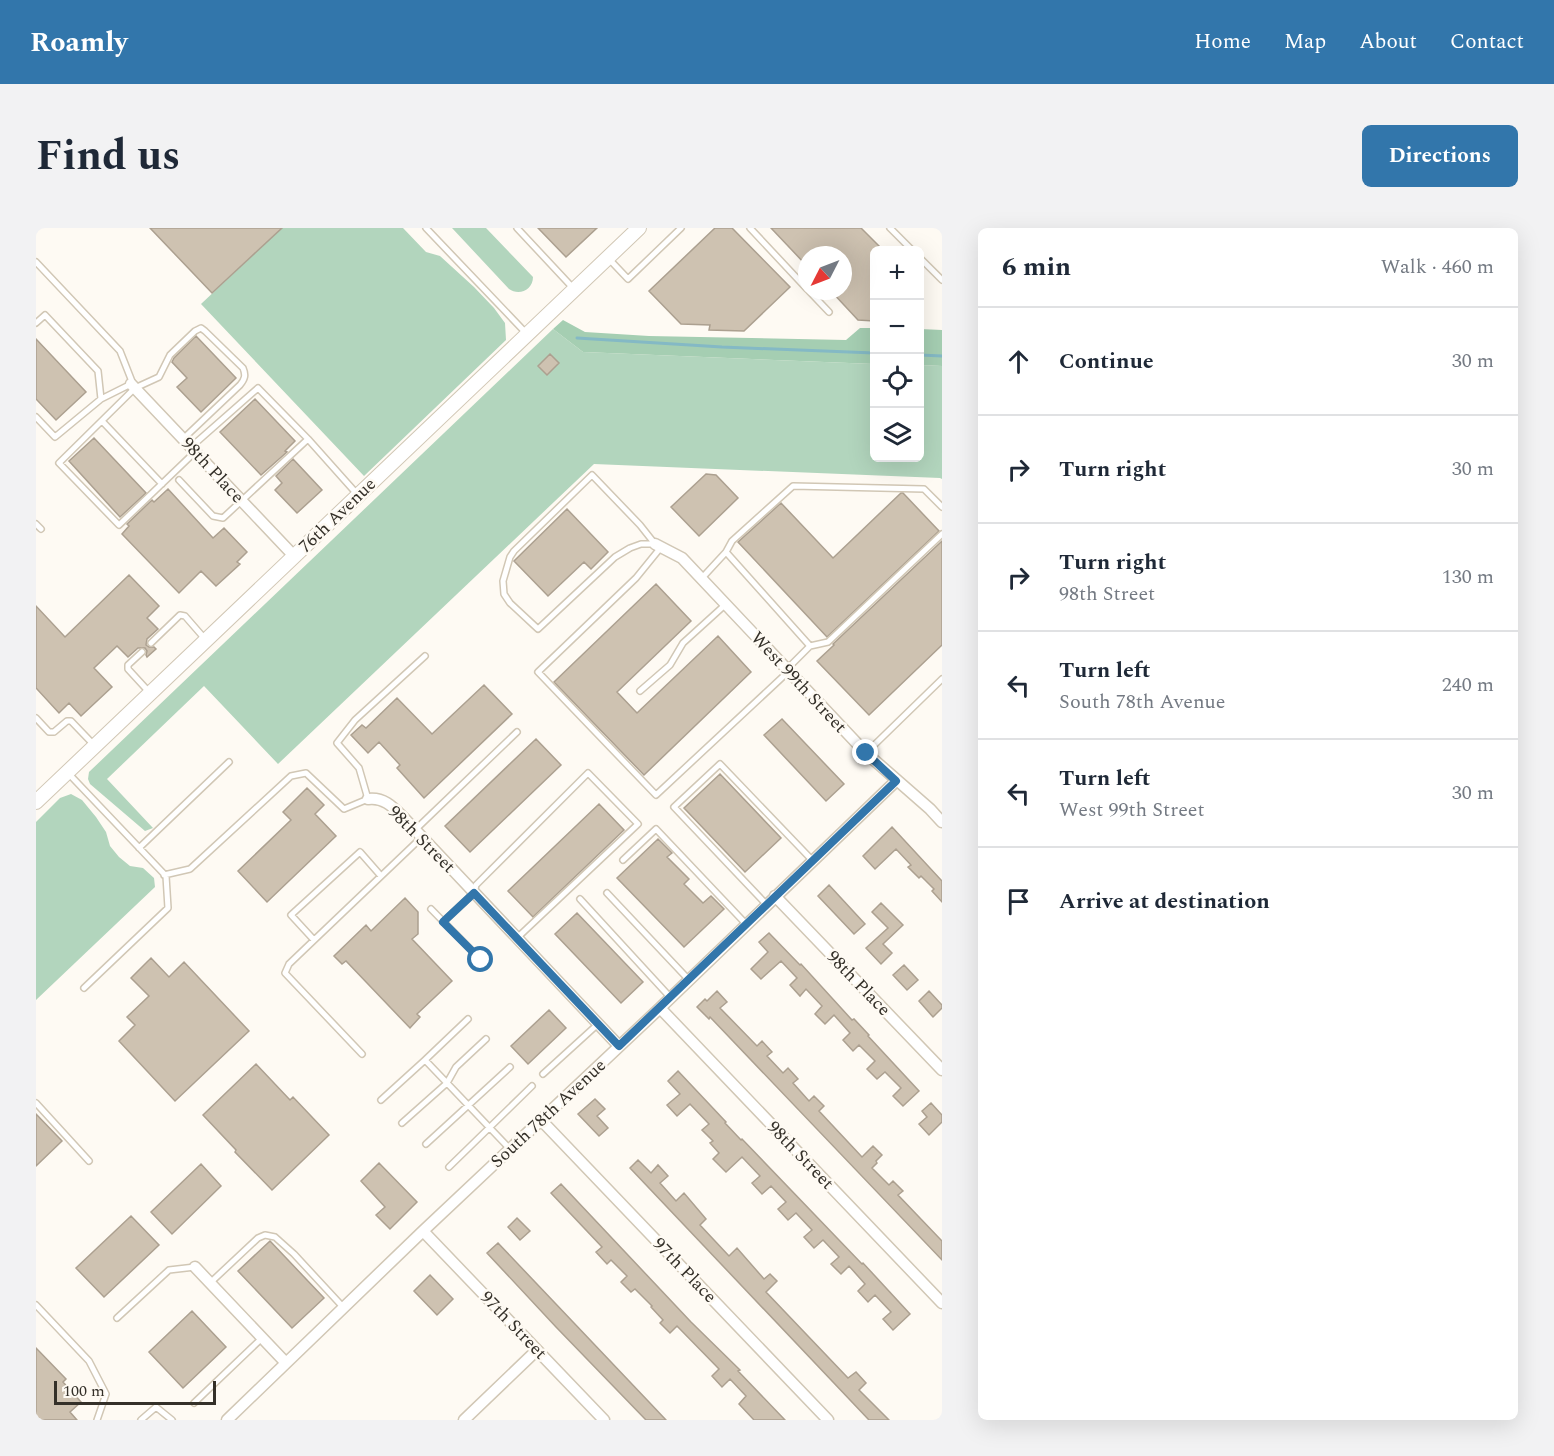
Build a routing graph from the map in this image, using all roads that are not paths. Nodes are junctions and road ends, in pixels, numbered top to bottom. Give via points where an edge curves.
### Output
1 (426, 228) edge
2 (517, 228) edge
3 (639, 228) edge
4 (681, 228) edge
5 (750, 228) edge
6 (890, 228) edge
7 (908, 246) edge
8 (608, 257) junction
9 (36, 262) edge
10 (924, 262) edge
11 (798, 279) edge
12 (942, 280) edge
13 (574, 289) junction
14 (818, 300) edge
15 (829, 312) dead end
16 (36, 323) edge
17 (527, 334) junction
18 (133, 386) junction
19 (101, 399) junction
20 (36, 417) edge
21 (102, 421) junction
22 (308, 439) junction
23 (190, 446) junction
24 (179, 480) dead end
25 (162, 484) junction
26 (358, 496) junction
27 (241, 500) junction
28 (942, 507) edge
29 (36, 524) edge
30 (41, 529) dead end
31 (942, 534) edge
32 (659, 545) junction
33 (726, 552) junction
34 (294, 556) junction
35 (702, 578) junction
36 (726, 604) junction
37 (206, 640) junction
38 (151, 642) dead end
39 (810, 646) junction
40 (142, 652) dead end
41 (425, 656) dead end
42 (788, 670) junction
43 (942, 679) edge
44 (640, 691) dead end
45 (150, 694) junction
46 (36, 718) edge
47 (517, 732) dead end
48 (95, 746) junction
49 (866, 753) junction
50 (229, 762) dead end
51 (67, 772) junction
52 (896, 781) junction
53 (368, 799) junction
54 (36, 802) edge
55 (942, 822) edge
56 (418, 833) junction
57 (139, 848) junction
58 (623, 860) dead end
59 (812, 860) junction
60 (164, 875) junction
61 (381, 876) junction
62 (474, 893) junction
63 (607, 893) dead end
64 (775, 896) junction
65 (580, 899) dead end
66 (766, 904) junction
67 (431, 909) dead end
68 (443, 922) junction
69 (746, 924) junction
70 (517, 938) junction
71 (314, 940) junction
72 (481, 960) dead end
73 (689, 980) junction
74 (84, 988) dead end
75 (670, 998) junction
76 (660, 1008) junction
77 (468, 1019) dead end
78 (598, 1024) junction
79 (486, 1039) dead end
80 (619, 1046) junction
81 (362, 1054) dead end
82 (425, 1060) junction
83 (510, 1067) dead end
84 (942, 1070) edge
85 (543, 1074) dead end
86 (447, 1083) junction
87 (531, 1086) dead end
88 (381, 1100) dead end
89 (36, 1103) edge
90 (468, 1105) junction
91 (541, 1120) junction
92 (402, 1123) dead end
93 (489, 1127) junction
94 (426, 1144) dead end
95 (510, 1149) junction
96 (89, 1161) dead end
97 (449, 1167) dead end
98 (423, 1231) junction
99 (195, 1267) joint
100 (210, 1283) junction
101 (942, 1303) edge
102 (36, 1305) edge
103 (344, 1307) junction
104 (117, 1318) dead end
105 (262, 1338) junction
106 (537, 1350) junction
107 (286, 1363) junction
108 (194, 1403) dead end
109 (97, 1420) edge
110 (141, 1420) edge
111 (172, 1420) edge
112 (227, 1420) edge
113 (464, 1420) edge
114 (604, 1420) edge
115 (828, 1420) edge

1 - 17 lane
2 - 13 lane
3 - 8 street, 76th Avenue
4 - 8 lane via 628,279
5 - 11 lane
6 - 7 lane
8 - 13 street, 76th Avenue
9 - 18 lane via 120,351
10 - 12 lane
13 - 17 street, 76th Avenue
14 - 15 lane
16 - 19 lane via 45,315 98,371
17 - 26 street, 76th Avenue
18 - 19 lane
18 - 21 lane
18 - 23 street, 98th Place
18 - 23 lane via 159,377 170,355 201,328 243,368 244,380
19 - 20 lane via 55,437
21 - 25 lane
21 - 25 lane via 59,463 66,471 119,525
22 - 23 lane via 258,388
22 - 26 lane
22 - 27 lane
23 - 25 lane
23 - 27 street, 98th Place
24 - 27 lane via 213,516 222,518
26 - 34 street, 76th Avenue
27 - 34 street, 98th Place
28 - 33 lane via 924,489 793,486 732,541
29 - 30 lane
31 - 39 lane via 828,642
32 - 32 lane via 592,474 514,550 503,581 504,594 538,629 615,558 641,544
32 - 35 street, West 99th Street via 682,558
32 - 42 lane via 636,578 538,672 656,795
33 - 35 lane
33 - 39 lane
34 - 37 street, 76th Avenue
35 - 36 street, West 99th Street
36 - 42 street, West 99th Street
36 - 44 lane via 683,643 670,665
37 - 38 lane via 180,615
37 - 45 street, 76th Avenue
39 - 42 lane
40 - 45 lane via 128,669
41 - 53 lane via 355,720 337,743 359,768
42 - 49 street, West 99th Street
43 - 49 lane
45 - 48 street, 76th Avenue
46 - 48 lane via 49,732 71,722
47 - 56 lane
48 - 51 street, 76th Avenue
49 - 52 street, West 99th Street
50 - 57 lane
51 - 54 street, 76th Avenue
51 - 57 lane
52 - 55 street, West 99th Street
52 - 59 street, South 78th Avenue
53 - 56 street, 98th Street via 383,800
53 - 60 lane via 344,809 306,773 291,776 190,869
56 - 61 lane
56 - 62 street, 98th Street
57 - 60 lane
58 - 69 lane via 656,829
59 - 64 street, South 78th Avenue
59 - 66 lane via 720,764 674,807
60 - 74 lane via 168,908
61 - 71 lane
61 - 71 lane via 360,852 291,915
62 - 68 lane
62 - 70 street, 98th Street
62 - 70 lane via 476,885 588,772 638,825
63 - 73 lane
64 - 66 street, South 78th Avenue
64 - 84 street, 98th Place
65 - 75 lane
66 - 69 street, South 78th Avenue
67 - 68 lane
68 - 72 lane
69 - 73 street, South 78th Avenue
70 - 78 street, 98th Street
71 - 81 lane via 285,973
73 - 75 street, South 78th Avenue
75 - 76 street, South 78th Avenue
76 - 80 street, South 78th Avenue
76 - 101 street, 98th Street
77 - 82 lane
78 - 80 street, 98th Street
78 - 85 lane
79 - 86 lane via 456,1067
80 - 91 street, South 78th Avenue
82 - 86 lane
82 - 88 lane
83 - 90 lane
86 - 90 lane
86 - 92 lane
87 - 93 lane
89 - 96 lane
90 - 93 lane
90 - 94 lane
91 - 95 street, South 78th Avenue
91 - 115 street, 97th Place
93 - 95 lane
93 - 97 lane
95 - 98 street, South 78th Avenue
98 - 103 street, South 78th Avenue
98 - 106 street, 97th Street
99 - 100 street
99 - 104 lane via 169,1270
100 - 103 lane via 265,1235 275,1237 294,1254
100 - 105 street
102 - 109 lane via 89,1361 106,1394
103 - 107 street, South 78th Avenue
105 - 107 street
105 - 108 lane
106 - 113 street
106 - 114 street, 97th Street
107 - 112 street, South 78th Avenue
110 - 111 lane via 156,1407

